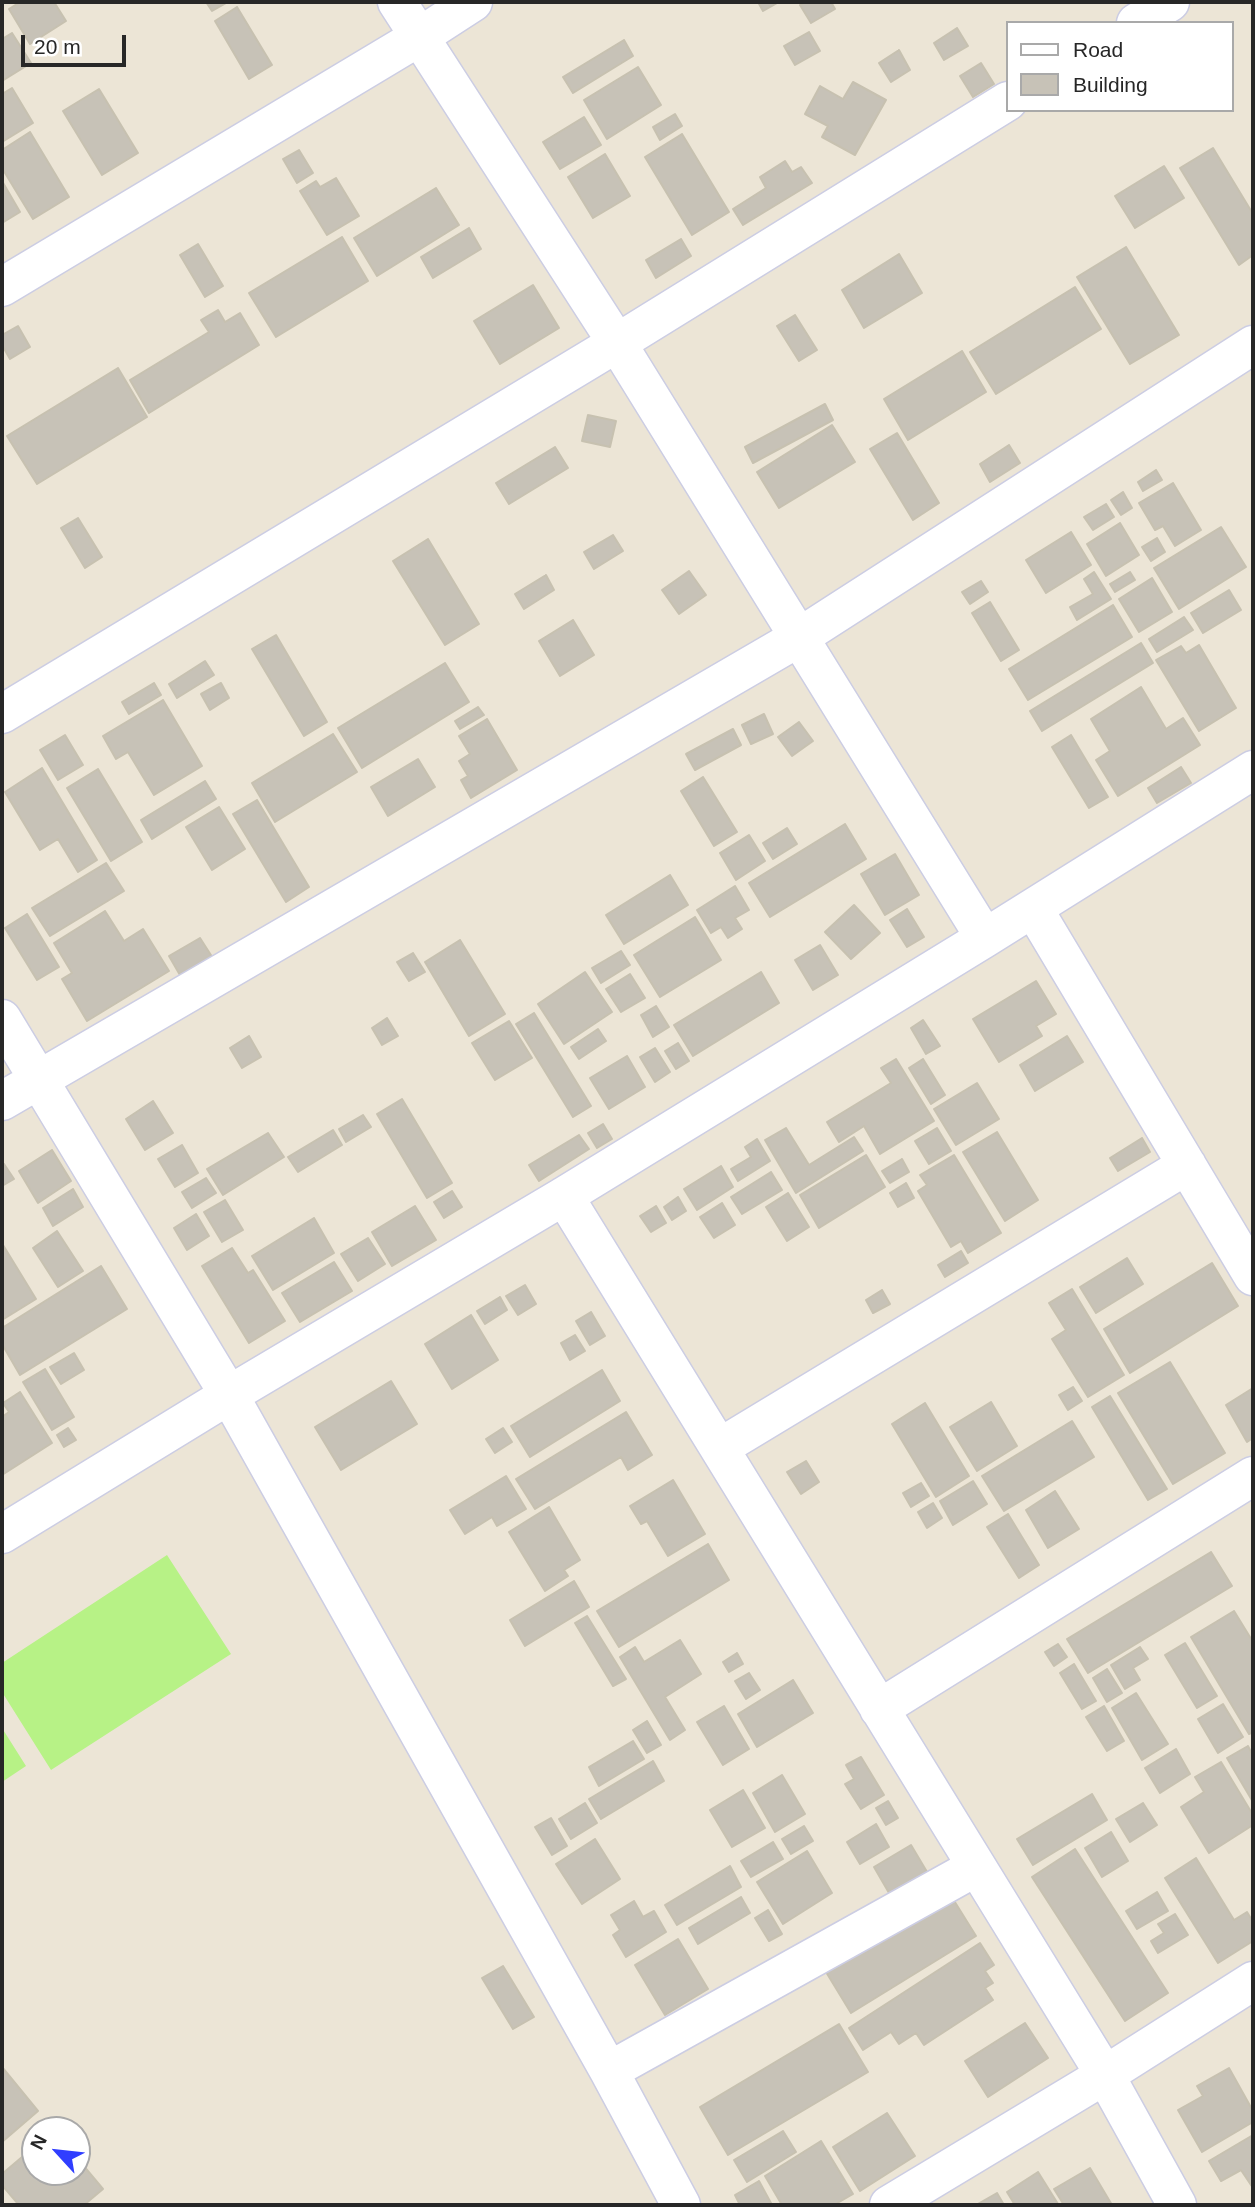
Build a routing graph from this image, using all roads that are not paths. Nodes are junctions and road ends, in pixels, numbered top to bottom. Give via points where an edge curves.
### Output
1 (397, 2) edge
2 (473, 2) edge
3 (1170, 2) edge
4 (1139, 21) edge
5 (419, 37) junction
6 (1006, 102) edge
7 (2, 287) edge
8 (617, 343) junction
9 (1253, 345) edge
10 (798, 638) junction
11 (2, 713) edge
12 (1253, 770) edge
13 (1033, 908) junction
14 (985, 938) junction
15 (2, 1019) edge
16 (38, 1079) junction
17 (2, 1101) edge
18 (1187, 1165) junction
19 (564, 1196) junction
20 (1253, 1276) edge
21 (229, 1395) junction
22 (719, 1448) junction
23 (1253, 1476) edge
24 (2, 1534) edge
25 (879, 1709) junction
26 (976, 1867) junction
27 (1253, 1981) edge
28 (609, 2071) junction
29 (1105, 2075) junction
30 (681, 2205) edge
31 (889, 2205) edge
32 (1177, 2205) edge

1 - 5 street
2 - 5 street
3 - 4 street
5 - 7 street
5 - 8 street
6 - 8 street
8 - 10 street
8 - 11 street
9 - 10 street
10 - 14 street
10 - 16 street
12 - 13 street
13 - 14 street
13 - 18 street
14 - 19 street
15 - 16 street
16 - 17 street
16 - 21 street
18 - 20 street
18 - 22 street
19 - 21 street
19 - 22 street
21 - 24 street
21 - 28 street
22 - 25 street
23 - 25 street
25 - 26 street
26 - 28 street
26 - 29 street
27 - 29 street
28 - 30 street
29 - 31 street
29 - 32 street

